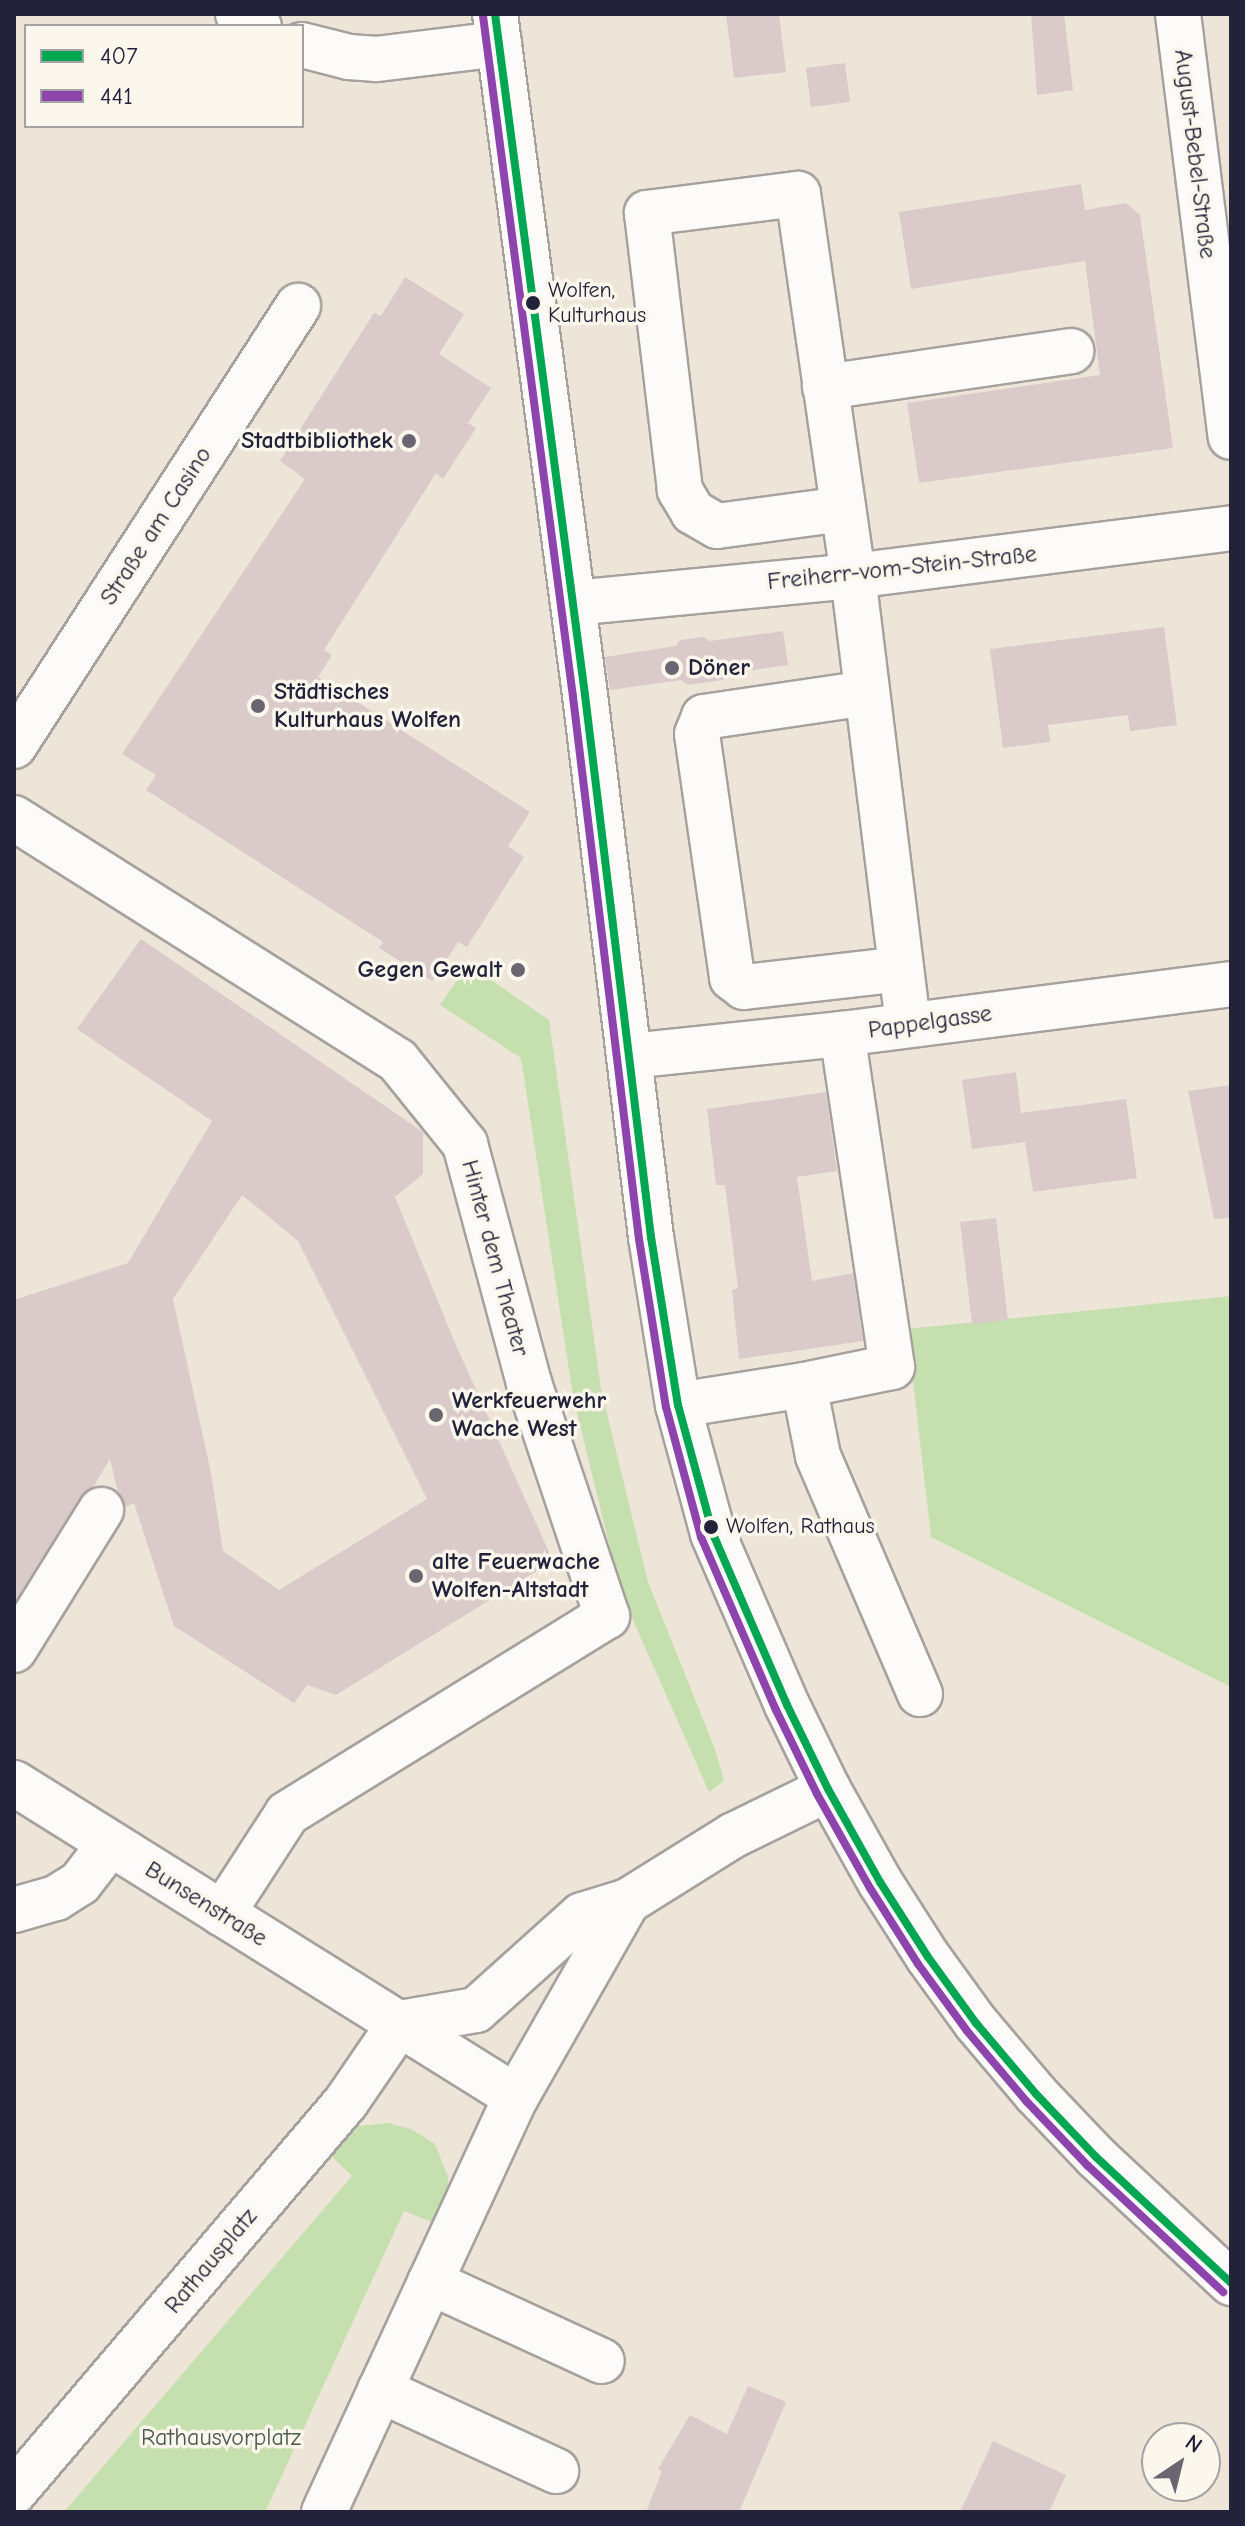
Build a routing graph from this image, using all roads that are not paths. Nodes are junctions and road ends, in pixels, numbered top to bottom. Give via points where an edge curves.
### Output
1 (238, 14) edge
2 (1178, 14) edge
3 (256, 24) edge
4 (497, 29) edge
5 (304, 46) edge
6 (298, 306) dead end
7 (1071, 351) dead end
8 (825, 387) junction
9 (1231, 437) edge
10 (843, 509) junction
11 (1231, 528) edge
12 (853, 576) junction
13 (573, 603) junction
14 (867, 693) junction
15 (14, 746) edge
16 (14, 818) edge
17 (901, 969) junction
18 (1231, 984) edge
19 (908, 1025) junction
20 (842, 1034) junction
21 (629, 1056) junction
22 (804, 1385) junction
23 (678, 1405) junction
24 (101, 1510) dead end
25 (14, 1650) edge
26 (920, 1694) dead end
27 (14, 1783) edge
28 (828, 1789) junction
29 (110, 1844) junction
30 (628, 1901) junction
31 (14, 1910) edge
32 (222, 1914) junction
33 (400, 2023) junction
34 (516, 2097) junction
35 (430, 2282) junction
36 (1231, 2283) edge
37 (602, 2361) dead end
38 (380, 2390) junction
39 (556, 2471) dead end
40 (14, 2492) edge
41 (332, 2510) edge

1 - 3 street
2 - 9 street, August-Bebel-Straße
4 - 5 street via 377,59
4 - 13 street
6 - 15 street, Straße am Casino
7 - 8 street
8 - 10 street
8 - 10 street via 813,192 647,213 680,490 693,512 717,526
10 - 12 street
11 - 12 street, Freiherr-vom-Stein-Straße
12 - 13 street, Freiherr-vom-Stein-Straße
12 - 14 street
13 - 21 street
14 - 17 street
14 - 17 street via 704,717 697,734 732,978 744,987
16 - 32 street, Hinter dem Theater via 398,1061 465,1144 529,1383 607,1616 287,1814
17 - 19 street
18 - 19 street, Pappelgasse
19 - 20 street, Pappelgasse
20 - 21 street, Pappelgasse
20 - 22 street via 892,1367
21 - 23 street
22 - 23 street
22 - 26 street via 818,1456
23 - 28 street via 723,1563
24 - 25 street
27 - 29 street, Bunsenstraße
28 - 30 street via 732,1836
28 - 36 street via 880,1882 976,2023 1096,2157
29 - 31 street via 80,1883 56,1898
29 - 32 street, Bunsenstraße
30 - 33 street via 582,1915 476,2010
30 - 34 street
32 - 33 street, Bunsenstraße
33 - 34 street, Bunsenstraße
33 - 40 street, Rathausplatz via 346,2102
34 - 35 street
35 - 37 street
35 - 38 street
38 - 39 street
38 - 41 street

